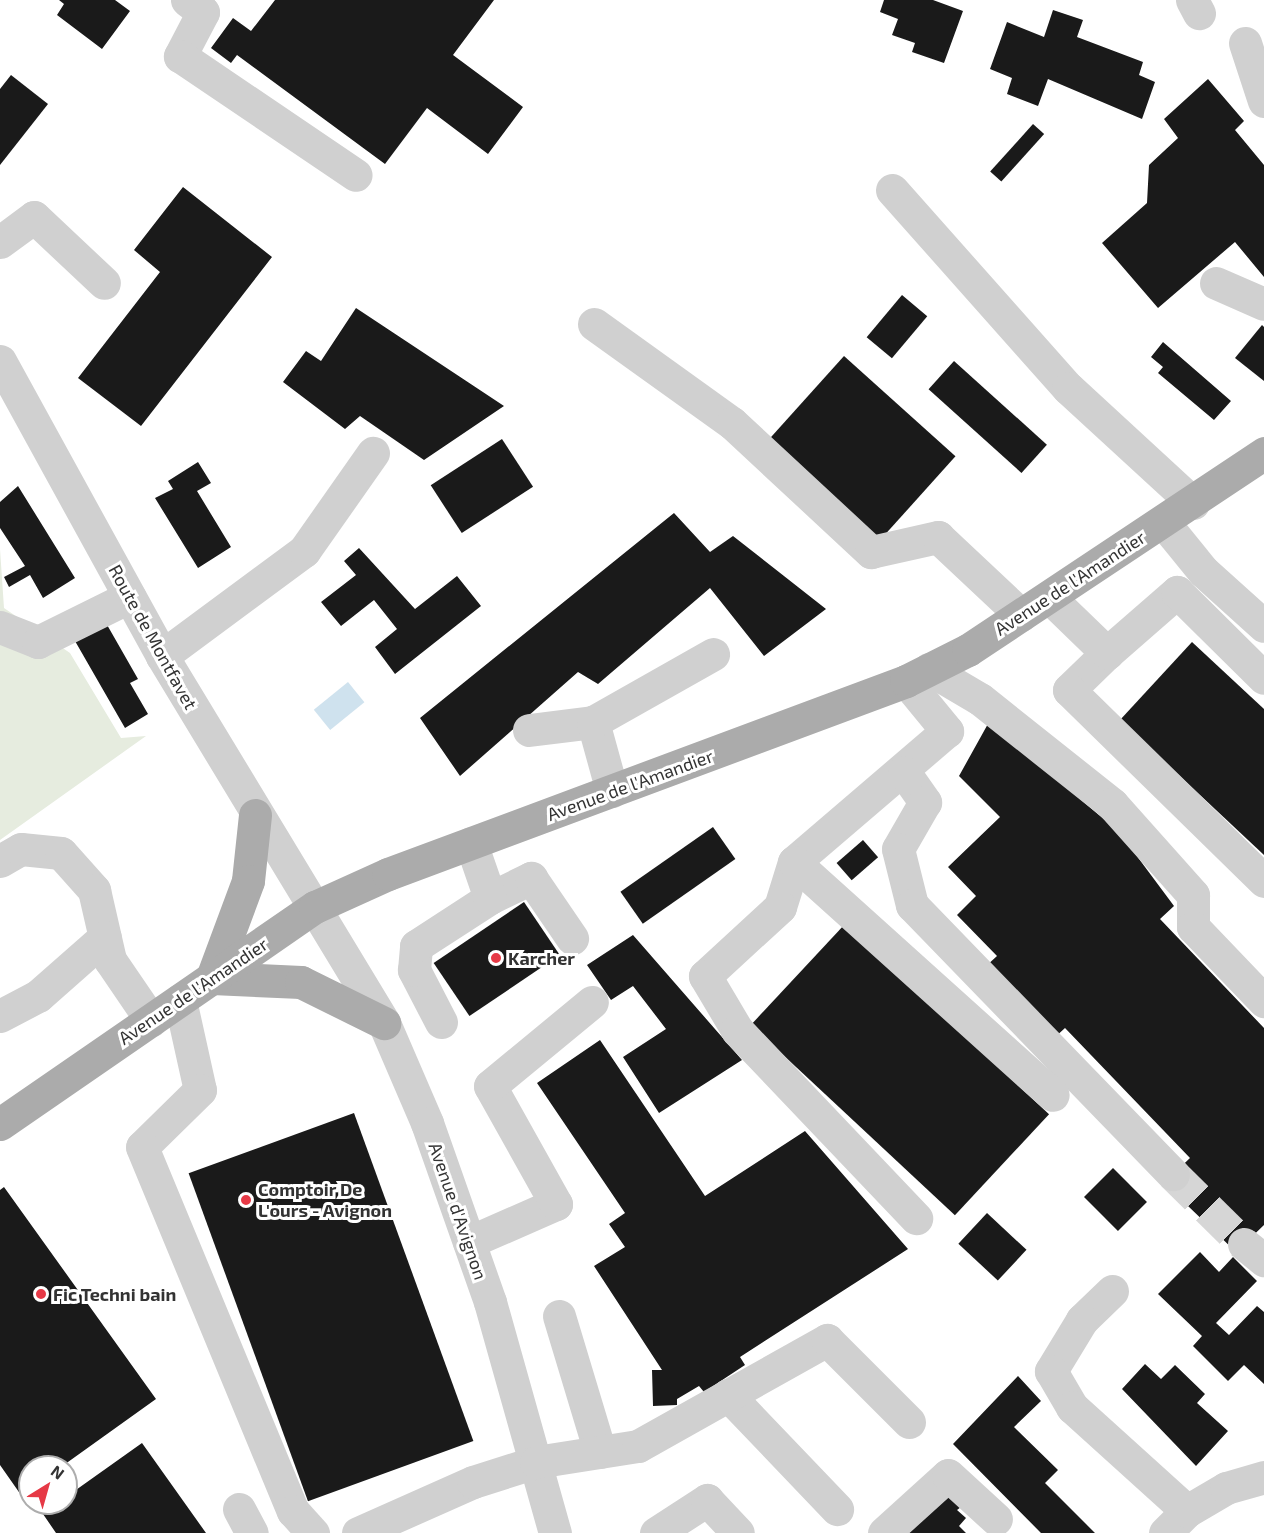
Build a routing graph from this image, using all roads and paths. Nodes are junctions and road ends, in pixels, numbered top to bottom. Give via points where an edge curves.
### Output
1 (201, 4) edge
2 (1245, 42) dead end
3 (1264, 101) edge
4 (356, 176) dead end
5 (892, 190) dead end
6 (0, 242) edge
7 (104, 283) dead end
8 (1216, 283) dead end
9 (1264, 304) edge
10 (594, 324) dead end
11 (0, 362) edge
12 (374, 453) dead end
13 (1264, 453) edge
14 (1193, 503) junction
15 (1164, 523) junction
16 (129, 597) junction
17 (1049, 597) junction
18 (1021, 615) junction
19 (1264, 626) edge
20 (0, 627) edge
21 (1107, 653) junction
22 (713, 654) dead end
23 (162, 656) junction
24 (917, 675) junction
25 (1264, 678) edge
26 (593, 722) junction
27 (529, 730) dead end
28 (904, 771) junction
29 (612, 791) junction
30 (255, 815) junction
31 (471, 843) junction
32 (0, 861) edge
33 (794, 862) junction
34 (1264, 881) edge
35 (490, 898) junction
36 (315, 907) junction
37 (105, 937) junction
38 (572, 938) dead end
39 (212, 978) junction
40 (180, 1000) junction
41 (1264, 1001) edge
42 (592, 1002) dead end
43 (0, 1016) edge
44 (151, 1020) junction
45 (441, 1022) dead end
46 (384, 1023) junction
47 (1053, 1095) dead end
48 (0, 1124) edge
49 (1173, 1174) tunnel mouth
50 (916, 1218) dead end
51 (469, 1242) junction
52 (1112, 1291) dead end
53 (559, 1316) dead end
54 (728, 1395) junction
55 (909, 1422) dead end
56 (600, 1452) junction
57 (536, 1462) junction
58 (1261, 1486) edge
59 (837, 1509) dead end
60 (996, 1519) dead end
61 (1176, 1522) edge
62 (551, 1531) edge
63 (313, 1533) edge
64 (358, 1533) edge
65 (656, 1533) edge
66 (738, 1533) edge
67 (884, 1533) edge

1 - 4 street via 180,56
2 - 3 street
5 - 14 street via 1068,387
6 - 7 street via 34,217
8 - 9 street
10 - 18 street via 732,423 871,552 938,537
11 - 16 street, Route de Montfavet
12 - 23 street via 304,551
13 - 14 main road, Avenue de l'Amandier
14 - 15 main road, Avenue de l'Amandier
15 - 17 main road, Avenue de l'Amandier
15 - 19 street via 1203,571
16 - 20 street via 38,642
16 - 23 street, Route de Montfavet
17 - 18 main road, Avenue de l'Amandier
17 - 21 street
18 - 24 main road, Avenue de l'Amandier
21 - 25 street via 1178,592
21 - 34 street via 1069,690
22 - 26 street
23 - 30 street, Route de Montfavet
24 - 28 street via 947,731
24 - 29 main road, Avenue de l'Amandier
24 - 41 street via 980,699 1112,804 1193,895 1193,927
26 - 27 street
26 - 29 street
28 - 33 street
28 - 49 street via 926,802 898,849 912,905
29 - 31 main road, Avenue de l'Amandier
30 - 36 street, Route de Montfavet
30 - 39 main road via 248,881
31 - 35 street
31 - 36 main road, Avenue de l'Amandier
32 - 37 street via 21,849 61,853 94,890
33 - 47 street
33 - 50 street via 780,907 705,976 737,1030
35 - 38 street via 531,878
35 - 45 street via 416,946 414,970
36 - 39 main road, Avenue de l'Amandier
36 - 46 street, Avenue d'Avignon
37 - 43 street via 38,996
37 - 44 street via 110,960
39 - 40 main road, Avenue de l'Amandier
39 - 46 main road via 301,982
40 - 44 main road, Avenue de l'Amandier
40 - 63 street via 200,1090 142,1147 293,1511
42 - 51 street via 490,1086 556,1204
44 - 48 main road, Avenue de l'Amandier
46 - 51 street, Avenue d'Avignon
51 - 57 street, Avenue d'Avignon
52 - 61 street via 1082,1320 1051,1371 1072,1407
53 - 56 street
54 - 55 street via 827,1340
54 - 56 street via 638,1446
54 - 59 street
56 - 57 street
57 - 62 street, Avenue d'Avignon
57 - 64 street via 472,1482
58 - 61 street via 1226,1488
60 - 67 street via 948,1475
65 - 66 street via 707,1500

